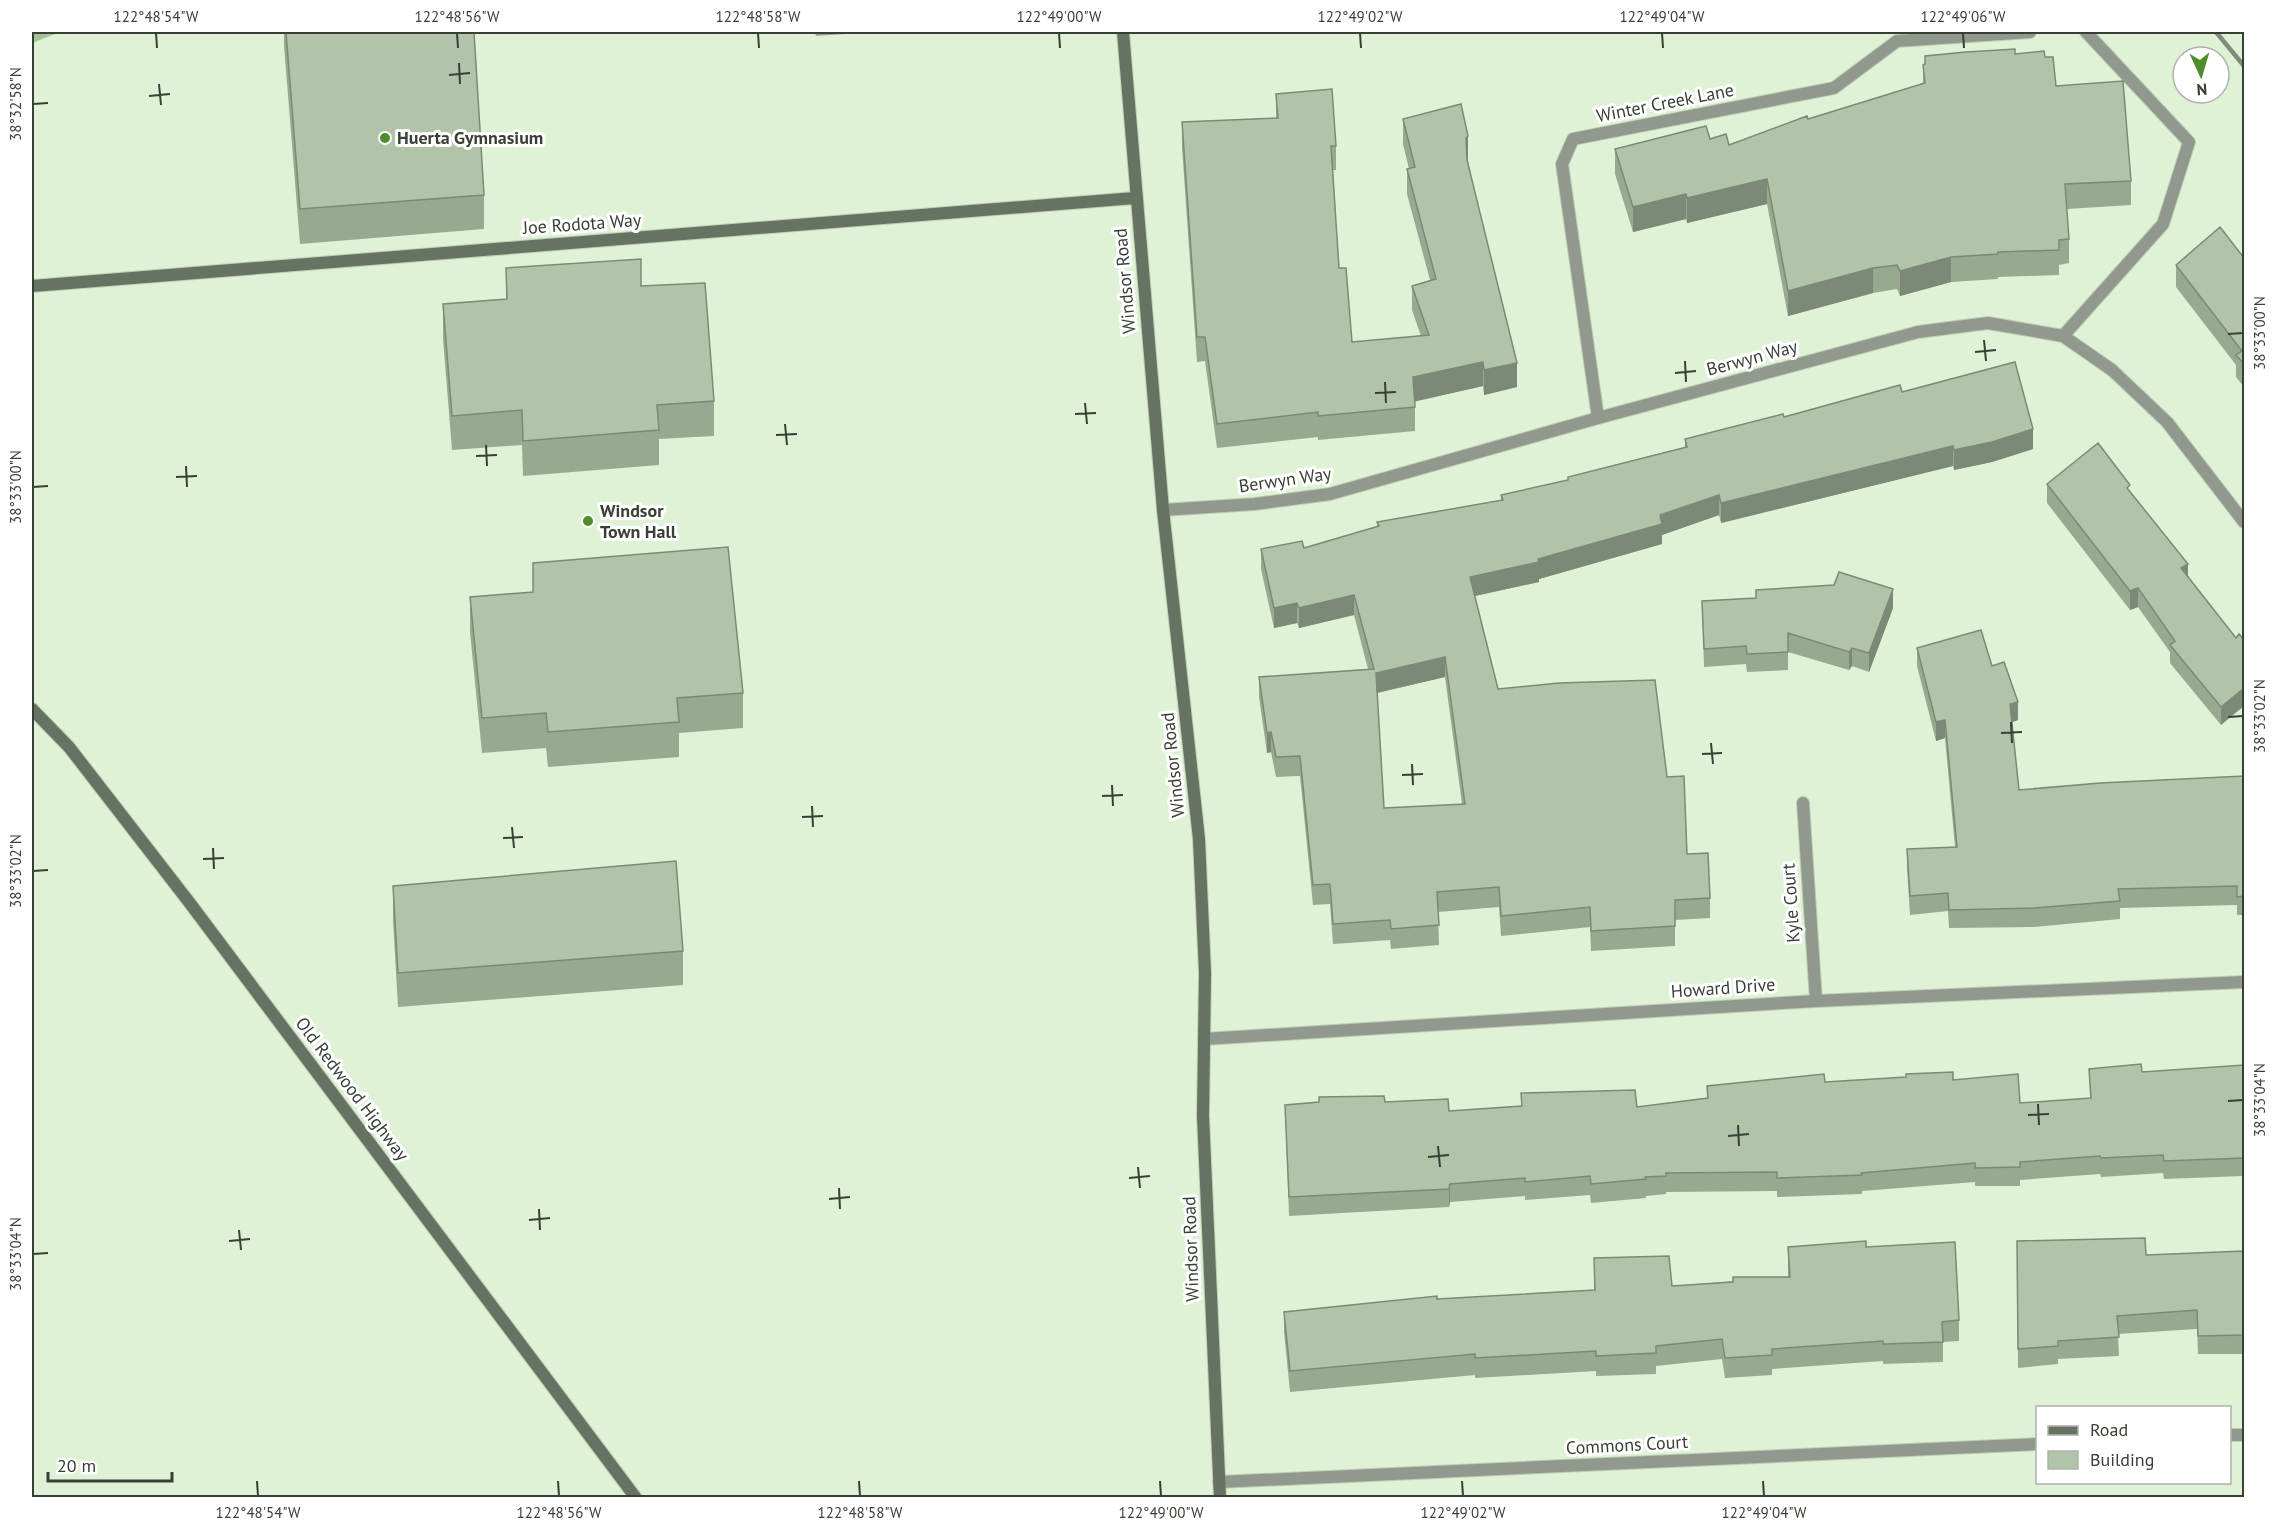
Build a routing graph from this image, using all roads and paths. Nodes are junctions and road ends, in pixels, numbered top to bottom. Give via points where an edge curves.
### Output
1 (1123, 32) edge
2 (2030, 32) edge
3 (2086, 32) edge
4 (1135, 198) junction
5 (32, 286) edge
6 (2063, 336) junction
7 (1598, 418) junction
8 (1163, 510) junction
9 (2244, 522) edge
10 (32, 709) edge
11 (1803, 803) dead end
12 (2244, 982) edge
13 (1816, 1001) junction
14 (1204, 1039) junction
15 (2036, 1444) edge
16 (1219, 1482) junction
17 (636, 1497) edge
18 (1220, 1497) edge

1 - 4 main road, Windsor Road
2 - 7 street, Winter Creek Lane via 1897,41 1834,88 1573,139 1562,164
3 - 6 street via 2189,142 2163,225
4 - 5 main road, Joe Rodota Way
4 - 8 main road, Windsor Road
6 - 7 street, Berwyn Way via 1988,323 1918,332
6 - 9 street, Berwyn Way via 2112,370 2167,422
7 - 8 street, Berwyn Way via 1330,494
8 - 14 main road, Windsor Road via 1199,839
10 - 17 main road, Old Redwood Highway via 69,747 189,902
11 - 13 street, Kyle Court
12 - 13 street, Howard Drive
13 - 14 street, Howard Drive
14 - 16 main road, Windsor Road via 1203,1116
15 - 16 street, Commons Court
16 - 18 main road, Windsor Road

